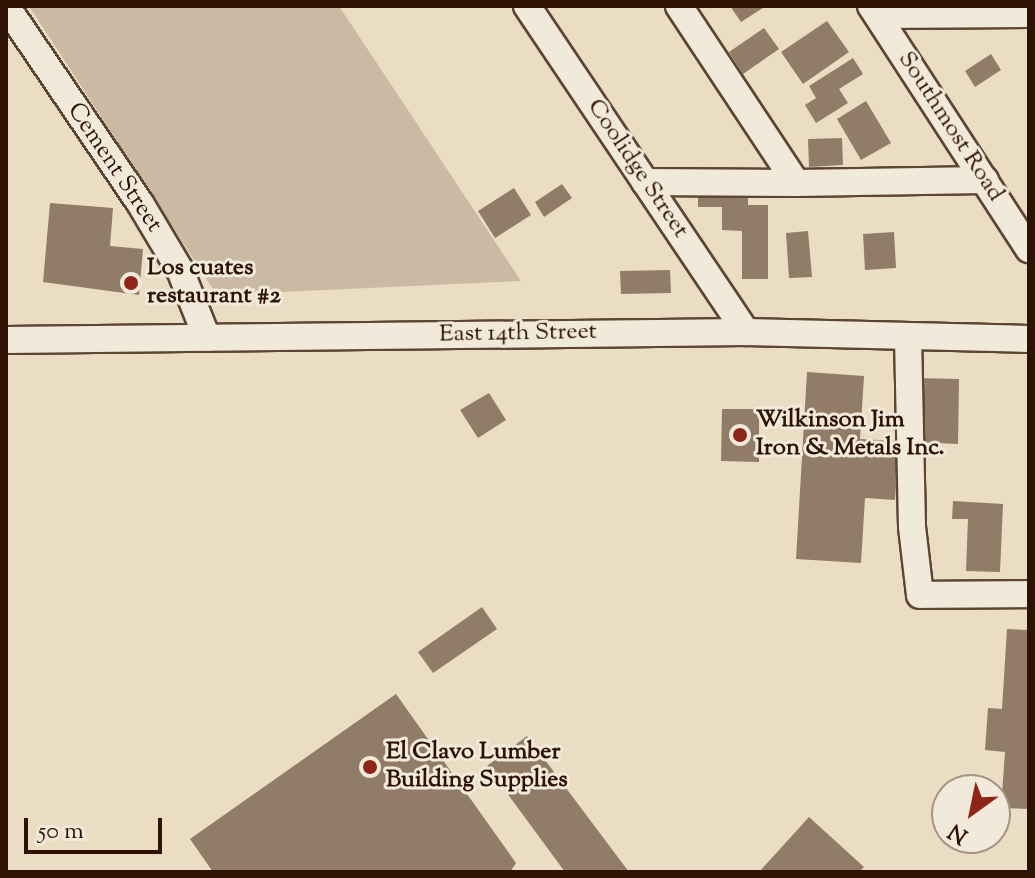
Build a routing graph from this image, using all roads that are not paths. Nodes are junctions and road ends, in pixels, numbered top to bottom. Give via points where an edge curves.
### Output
1 (6, 6) edge
2 (527, 6) edge
3 (679, 6) edge
4 (874, 11) edge
5 (1024, 11) edge
6 (985, 180) junction
7 (645, 182) junction
8 (796, 183) junction
9 (1029, 249) edge
10 (746, 332) junction
11 (908, 336) junction
12 (207, 338) junction
13 (1029, 339) edge
14 (6, 340) edge
15 (1022, 594) edge

1 - 12 street, Cement Street via 148,216 191,291
2 - 7 street, Coolidge Street
3 - 8 street
4 - 5 street
4 - 6 street, Southmost Road
6 - 8 street
6 - 9 street, Southmost Road
7 - 8 street
7 - 10 street, Coolidge Street
10 - 11 street, East 14th Street
10 - 12 street, East 14th Street
11 - 13 street, East 14th Street
11 - 15 street via 912,527 920,595
12 - 14 street, East 14th Street

